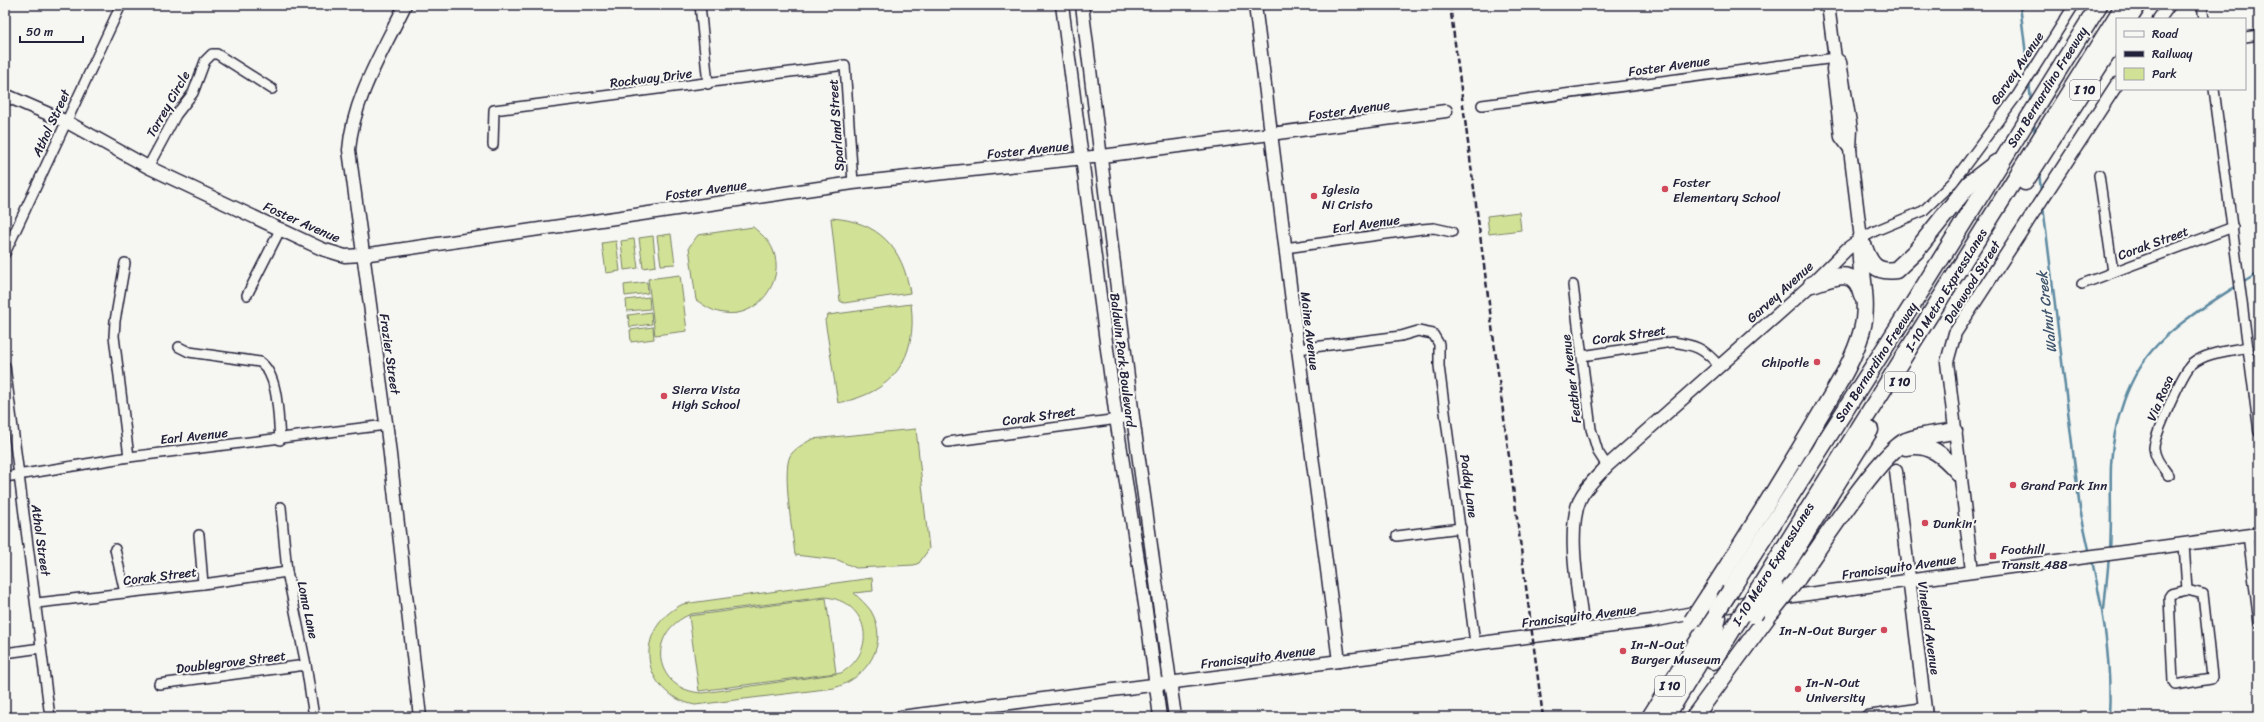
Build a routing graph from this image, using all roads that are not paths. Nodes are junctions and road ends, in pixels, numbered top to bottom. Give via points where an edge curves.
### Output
1 (121, 5) edge
2 (405, 5) edge
3 (700, 5) edge
4 (1062, 5) edge
5 (1082, 5) edge
6 (1255, 5) edge
7 (1828, 5) edge
8 (2074, 5) edge
9 (2099, 5) edge
10 (2110, 5) edge
11 (2124, 5) edge
12 (2138, 5) edge
13 (2169, 5) edge
14 (2202, 5) edge
15 (2130, 18) edge
16 (2161, 18) edge
17 (2204, 18) edge
18 (2259, 35) edge
19 (2246, 37) edge
20 (2116, 40) edge
21 (1835, 58) junction
22 (845, 65) joint
23 (708, 84) junction
24 (2116, 86) edge
25 (272, 89) dead end
26 (2214, 90) edge
27 (5, 94) edge
28 (2047, 97) junction
29 (1482, 105) dead end
30 (1446, 111) dead end
31 (66, 122) junction
32 (1271, 134) junction
33 (2023, 136) junction
34 (493, 145) dead end
35 (1102, 156) junction
36 (2005, 156) junction
37 (1083, 158) junction
38 (148, 167) junction
39 (2099, 175) dead end
40 (853, 183) junction
41 (1977, 201) junction
42 (2233, 227) junction
43 (281, 228) junction
44 (1452, 232) dead end
45 (1861, 239) junction
46 (1285, 248) junction
47 (5, 253) edge
48 (363, 255) junction
49 (125, 263) dead end
50 (2113, 272) junction
51 (1812, 284) junction
52 (2082, 284) dead end
53 (1573, 285) dead end
54 (247, 295) dead end
55 (1864, 305) junction
56 (179, 347) dead end
57 (2248, 347) junction
58 (1298, 349) junction
59 (1582, 356) junction
60 (5, 366) edge
61 (1719, 366) junction
62 (1133, 417) junction
63 (1116, 418) junction
64 (386, 425) junction
65 (1954, 431) junction
66 (2259, 432) edge
67 (280, 440) junction
68 (948, 442) dead end
69 (1893, 451) junction
70 (129, 457) junction
71 (1608, 466) junction
72 (1896, 471) dead end
73 (1958, 473) junction
74 (19, 475) junction
75 (2168, 475) dead end
76 (5, 477) edge
77 (281, 507) dead end
78 (1461, 528) junction
79 (2254, 534) edge
80 (199, 535) dead end
81 (1397, 536) dead end
82 (2184, 544) junction
83 (115, 549) dead end
84 (287, 572) junction
85 (1972, 572) junction
86 (1908, 580) junction
87 (203, 584) junction
88 (1766, 586) junction
89 (2187, 590) junction
90 (125, 593) junction
91 (37, 603) junction
92 (1748, 616) junction
93 (1716, 617) junction
94 (2259, 623) edge
95 (1583, 630) junction
96 (1475, 643) junction
97 (41, 648) junction
98 (5, 653) edge
99 (1690, 654) junction
100 (1339, 661) junction
101 (306, 665) junction
102 (1170, 683) junction
103 (159, 684) dead end
104 (1156, 684) junction
105 (1926, 713) edge
106 (50, 717) edge
107 (314, 717) edge
108 (420, 717) edge
109 (902, 717) edge
110 (1160, 717) edge
111 (1175, 717) edge
112 (1650, 717) edge
113 (1666, 717) edge
114 (1678, 717) edge
115 (1694, 717) edge
116 (1867, 717) edge

1 - 31 street, Athol Street
2 - 48 street, Frazier Street via 359,102 351,128 350,162
3 - 23 street
4 - 37 street, Baldwin Park Boulevard
5 - 35 street, Baldwin Park Boulevard
6 - 32 street, Maine Avenue
7 - 21 street
8 - 45 street, Garvey Avenue via 2018,94 1953,182 1937,199 1910,217 1887,225
9 - 28 highway, San Bernardino Freeway / I 10
10 - 28 highway
11 - 88 highway, I-10 Metro ExpressLanes
12 - 15 highway
13 - 16 street
14 - 17 street
18 - 19 street
20 - 88 highway, I 10
21 - 29 street, Foster Avenue
21 - 45 street via 1840,62 1851,129 1850,149
22 - 23 street, Rockway Drive
22 - 40 street, Sparland Street
23 - 34 street, Rockway Drive via 494,110
24 - 65 street, Dalewood Street via 1955,333 1947,362
25 - 38 street, Torrey Circle via 222,57 212,54 205,62 192,93 176,115
26 - 42 street
27 - 31 street, Foster Avenue
28 - 33 highway, San Bernardino Freeway / I 10
30 - 32 street, Foster Avenue
31 - 38 street, Foster Avenue
31 - 47 street, Athol Street
32 - 35 street, Foster Avenue
32 - 46 street, Maine Avenue
33 - 36 highway, San Bernardino Freeway / I 10
33 - 41 highway via 1996,188
35 - 37 street, Foster Avenue
35 - 62 street, Baldwin Park Boulevard
36 - 41 highway, San Bernardino Freeway / I 10
36 - 45 highway via 1970,183 1916,251 1896,270 1881,271 1872,265
37 - 40 street, Foster Avenue
37 - 63 street, Baldwin Park Boulevard
38 - 43 street, Foster Avenue
39 - 50 street
40 - 48 street, Foster Avenue
41 - 93 highway, San Bernardino Freeway / I 10, bridge
42 - 50 street, Corak Street
42 - 57 street
43 - 48 street, Foster Avenue via 322,249 345,256
43 - 54 street
44 - 46 street, Earl Avenue via 1434,228 1422,229
45 - 51 street, Garvey Avenue via 1847,249
45 - 55 highway
46 - 58 street, Maine Avenue
48 - 64 street, Frazier Street
49 - 70 street via 114,321 114,336
50 - 52 street, Corak Street
51 - 55 highway via 1837,276 1847,276 1859,287
51 - 61 street, Garvey Avenue
53 - 59 street, Feather Avenue
55 - 99 highway, bridge via 1858,344 1841,378 1770,500 1692,621
56 - 67 street via 189,352 260,362 266,366 274,388
57 - 66 street
57 - 75 street, Via Rosa via 2207,356 2192,364 2179,381 2154,446 2157,459
58 - 78 street, Paddy Lane via 1401,336 1418,331 1433,334 1439,344 1439,366
58 - 100 street, Maine Avenue
59 - 61 street, Corak Street via 1672,342 1705,350
59 - 71 street, Feather Avenue via 1591,429 1598,452
60 - 74 street, Athol Street
61 - 71 street, Garvey Avenue
62 - 63 street, Corak Street
62 - 102 street, Baldwin Park Boulevard
63 - 68 street, Corak Street
63 - 104 street, Baldwin Park Boulevard
64 - 67 street, Earl Avenue
64 - 108 street, Frazier Street
65 - 69 highway via 1910,440
65 - 73 street, Dalewood Street
67 - 70 street, Earl Avenue
69 - 73 highway via 1912,446 1932,449 1941,454
69 - 115 highway, bridge
70 - 74 street, Earl Avenue
71 - 95 street, Garvey Avenue via 1586,488 1580,498 1574,520
72 - 86 street, Vineland Avenue
73 - 85 street, Dalewood Street
74 - 76 street, Earl Avenue
74 - 91 street, Athol Street
77 - 84 street, Loma Lane
78 - 81 street
78 - 96 street, Paddy Lane
79 - 82 street, Francisquito Avenue
79 - 94 street
80 - 87 street
82 - 85 street, Francisquito Avenue
82 - 89 street
83 - 90 street
84 - 87 street, Corak Street
84 - 101 street, Loma Lane
85 - 86 street, Francisquito Avenue
86 - 95 street, Francisquito Avenue via 1745,602 1652,621
86 - 105 street, Vineland Avenue
87 - 90 street, Corak Street
88 - 92 highway, I 10, bridge
89 - 89 street via 2171,594 2169,597 2175,685 2212,677 2203,594
90 - 91 street, Corak Street
91 - 97 street, Athol Street
92 - 114 highway, I-10 Metro ExpressLanes
92 - 115 highway, I 10
93 - 99 highway, San Bernardino Freeway / I 10
93 - 113 highway, I-10 Metro ExpressLanes via 1713,640
95 - 96 street, Francisquito Avenue
96 - 100 street, Francisquito Avenue
97 - 98 street
97 - 106 street, Athol Street
99 - 112 highway, San Bernardino Freeway / I 10
100 - 102 street, Francisquito Avenue
101 - 103 street, Doublegrove Street
101 - 107 street, Loma Lane
102 - 104 street, Francisquito Avenue
102 - 111 street, Baldwin Park Boulevard
104 - 109 street, Francisquito Avenue
104 - 110 street, Baldwin Park Boulevard
105 - 116 street

